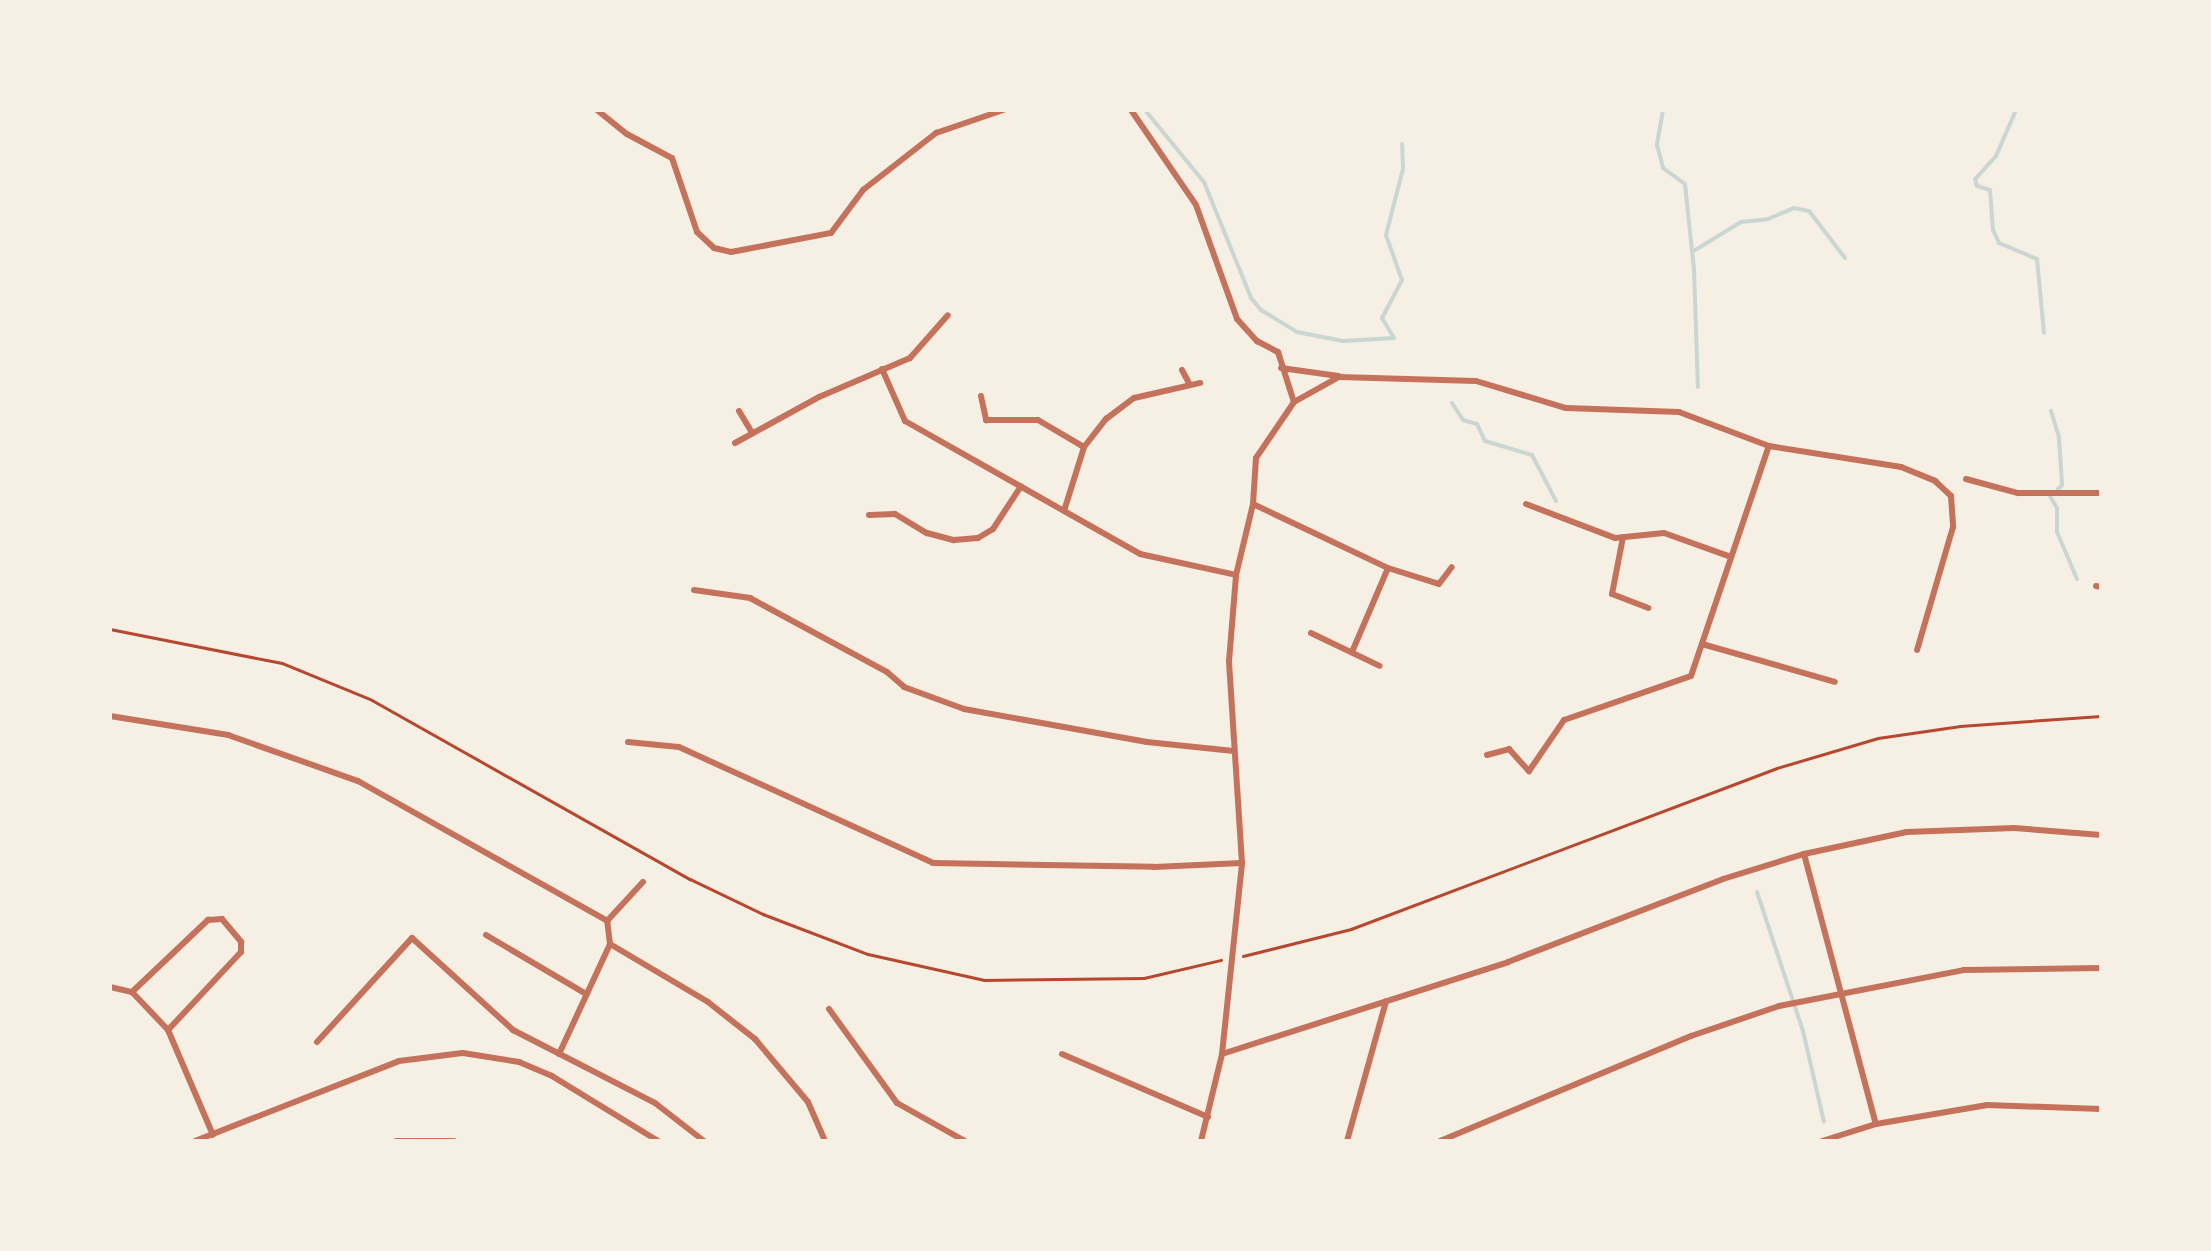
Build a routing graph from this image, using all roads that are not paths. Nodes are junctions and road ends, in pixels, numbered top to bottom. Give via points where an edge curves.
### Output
1 (597, 110) edge
2 (1003, 110) edge
3 (1131, 110) edge
4 (948, 315) dead end
5 (1281, 368) junction
6 (882, 369) junction
7 (1182, 370) dead end
8 (1339, 377) junction
9 (1200, 382) dead end
10 (1190, 385) junction
11 (981, 396) dead end
12 (1294, 402) junction
13 (739, 411) dead end
14 (752, 432) junction
15 (736, 443) dead end
16 (1769, 446) junction
17 (1084, 447) junction
18 (1966, 479) dead end
19 (1020, 486) junction
20 (2101, 493) edge
21 (1253, 504) junction
22 (1526, 504) dead end
23 (1064, 510) junction
24 (870, 515) dead end
25 (1623, 537) junction
26 (1731, 557) junction
27 (1452, 567) dead end
28 (1388, 568) junction
29 (1236, 575) junction
30 (694, 590) dead end
31 (1648, 608) dead end
32 (1312, 633) dead end
33 (1702, 644) junction
34 (1917, 650) dead end
35 (1352, 652) junction
36 (1380, 666) dead end
37 (1835, 682) dead end
38 (110, 716) edge
39 (628, 742) dead end
40 (1234, 751) junction
41 (1486, 755) dead end
42 (2101, 835) edge
43 (1804, 854) junction
44 (1242, 862) junction
45 (642, 882) dead end
46 (607, 922) junction
47 (486, 935) dead end
48 (610, 944) junction
49 (2101, 968) edge
50 (110, 987) edge
51 (132, 992) junction
52 (1840, 992) junction
53 (586, 994) junction
54 (1386, 1001) junction
55 (829, 1009) dead end
56 (168, 1030) junction
57 (317, 1042) dead end
58 (559, 1054) junction
59 (1062, 1054) dead end
60 (1222, 1054) junction
61 (2101, 1109) edge
62 (1208, 1117) junction
63 (1876, 1124) junction
64 (213, 1135) junction
65 (196, 1141) edge
66 (396, 1141) edge
67 (454, 1141) edge
68 (658, 1141) edge
69 (704, 1141) edge
70 (825, 1141) edge
71 (964, 1141) edge
72 (1202, 1141) edge
73 (1347, 1141) edge
74 (1440, 1141) edge
75 (1822, 1141) edge

1 - 2 street via 672,158 698,232 714,248 731,252 831,233 864,190 936,132
3 - 5 street via 1196,205 1236,319 1278,352
4 - 6 street via 910,358
5 - 8 street
5 - 12 street
6 - 14 street
6 - 19 street via 905,421
7 - 10 street
8 - 12 street
8 - 16 street via 1476,381 1566,408 1679,412
9 - 10 street
10 - 17 street via 1134,398
11 - 17 street via 986,420 1038,420
12 - 21 street via 1256,458
13 - 14 street
14 - 15 street
16 - 26 street
16 - 34 street via 1901,467 1936,481 1951,496 1953,527
17 - 23 street
18 - 20 street via 2018,493
19 - 23 street
19 - 24 street via 993,530 978,538 954,540 895,514
21 - 28 street
21 - 29 street
22 - 25 street
23 - 29 street via 1140,554
25 - 26 street via 1664,533
25 - 31 street via 1612,594
26 - 33 street
27 - 28 street via 1439,584
28 - 35 street
29 - 40 street via 1228,662
30 - 40 street via 750,598 887,672 904,688 964,709
32 - 35 street
33 - 37 street
33 - 41 street via 1691,676 1564,720 1529,771 1509,749
35 - 36 street
38 - 46 street via 228,735 358,781
39 - 44 street via 679,747 933,863 1154,868
40 - 44 street
42 - 43 street via 2014,828 1925,831
43 - 52 street
43 - 54 street
44 - 60 street
45 - 46 street
46 - 48 street
47 - 53 street
48 - 53 street
48 - 70 street via 744,1030 808,1102
49 - 52 street via 1964,970
50 - 51 street
51 - 56 street
51 - 56 street via 208,920 222,918 241,952
52 - 63 street
52 - 74 street via 1691,1036
53 - 58 street
54 - 60 street
54 - 73 street
55 - 71 street via 897,1103
56 - 64 street
57 - 58 street via 412,938 513,1030
58 - 69 street via 655,1103
59 - 62 street
60 - 62 street
61 - 63 street via 1986,1105
62 - 72 street
63 - 75 street
64 - 65 street
64 - 68 street via 399,1060 463,1053 519,1062 552,1076
66 - 67 street

